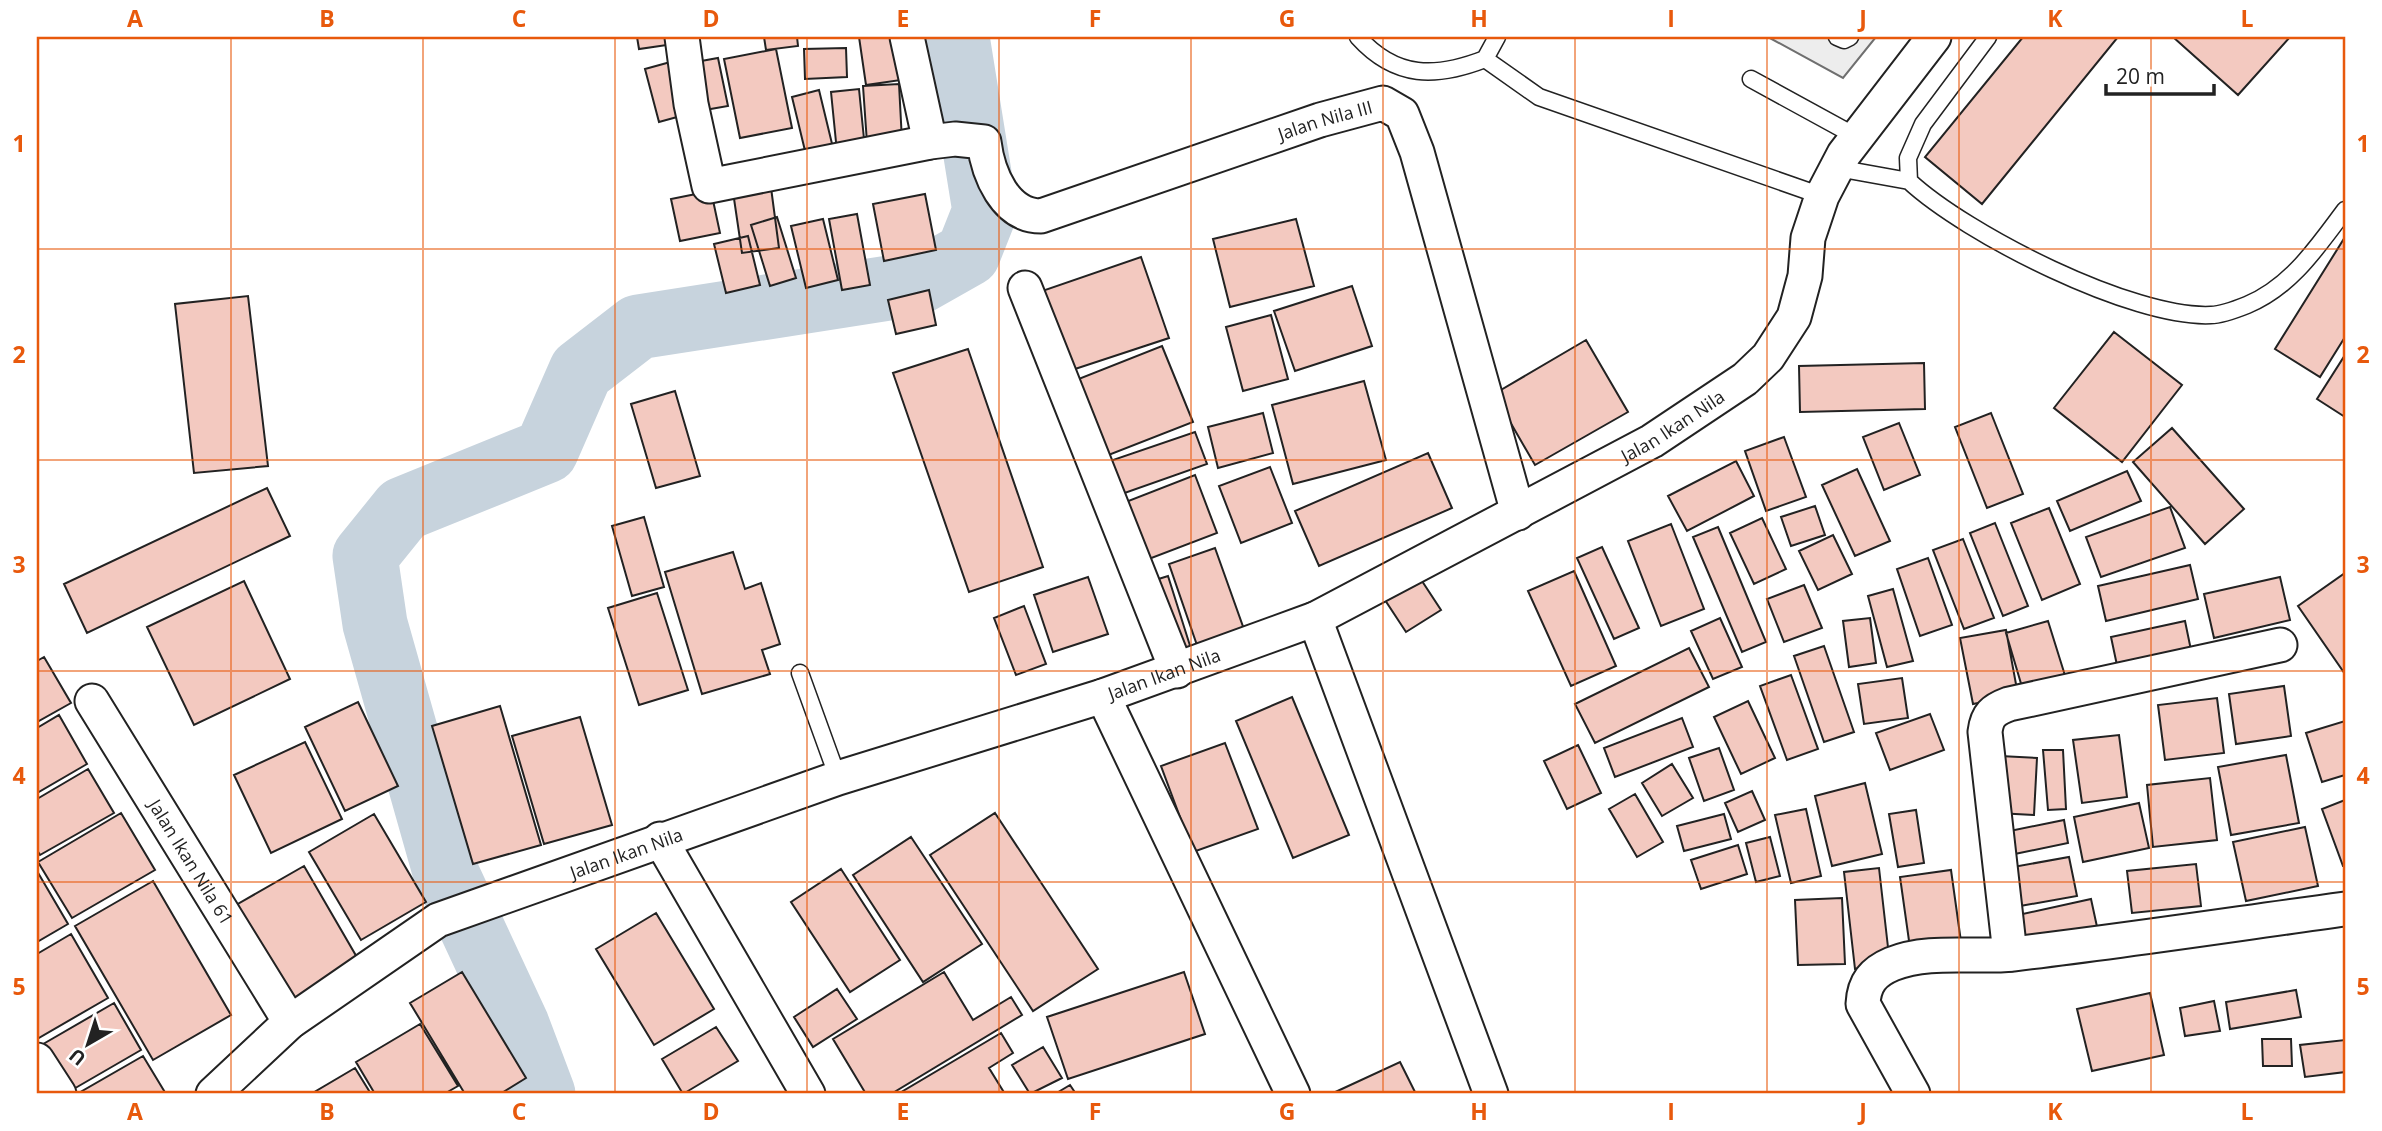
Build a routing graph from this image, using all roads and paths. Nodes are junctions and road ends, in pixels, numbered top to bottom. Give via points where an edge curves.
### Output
1 (681, 37) edge
2 (907, 37) edge
3 (1358, 37) edge
4 (1497, 37) edge
5 (1837, 37) edge
6 (1850, 37) edge
7 (1934, 37) edge
8 (1988, 37) edge
9 (1485, 59) junction
10 (1751, 79) dead end
11 (1857, 137) junction
12 (940, 141) junction
13 (1909, 181) junction
14 (1830, 182) junction
15 (2345, 210) edge
16 (1025, 288) dead end
17 (1517, 513) junction
18 (1315, 619) junction
19 (2280, 645) dead end
20 (1177, 671) junction
21 (800, 673) dead end
22 (1103, 696) junction
23 (92, 701) dead end
24 (838, 778) junction
25 (660, 839) junction
26 (2345, 909) edge
27 (2010, 954) junction
28 (290, 1022) junction
29 (37, 1060) edge
30 (226, 1089) edge
31 (59, 1094) edge
32 (808, 1094) edge
33 (1293, 1094) edge
34 (1492, 1094) edge
35 (1913, 1094) edge

1 - 12 street via 709,186
2 - 12 street
3 - 9 lane via 1393,64 1421,73 1464,68
4 - 9 lane
5 - 6 lane
7 - 11 street, Jalan Ikan Nila
8 - 13 lane via 1923,124 1908,158
9 - 14 lane via 1539,97
10 - 11 lane
11 - 14 street, Jalan Ikan Nila
12 - 17 street, Jalan Nila III via 984,142 989,165 1010,204 1028,216 1041,216 1320,120 1383,103 1394,106 1409,127 1417,152
13 - 14 lane
13 - 15 lane via 1934,204 2027,258 2165,311 2213,315 2248,305 2286,282
14 - 17 street, Jalan Ikan Nila via 1808,238 1805,276 1794,317 1768,357 1745,379 1652,441
16 - 20 street
17 - 18 street, Jalan Ikan Nila
18 - 20 street, Jalan Ikan Nila
18 - 34 street
19 - 27 street via 1995,709 1985,732
20 - 22 street, Jalan Ikan Nila
21 - 24 lane
22 - 24 street, Jalan Ikan Nila
22 - 33 street
23 - 28 street, Jalan Ikan Nila 61
24 - 25 street, Jalan Ikan Nila
25 - 28 street, Jalan Ikan Nila via 438,920
25 - 32 street
26 - 27 street
27 - 35 street via 1950,955 1895,963 1870,978 1863,1004
28 - 30 street, Jalan Ikan Nila
29 - 31 street

